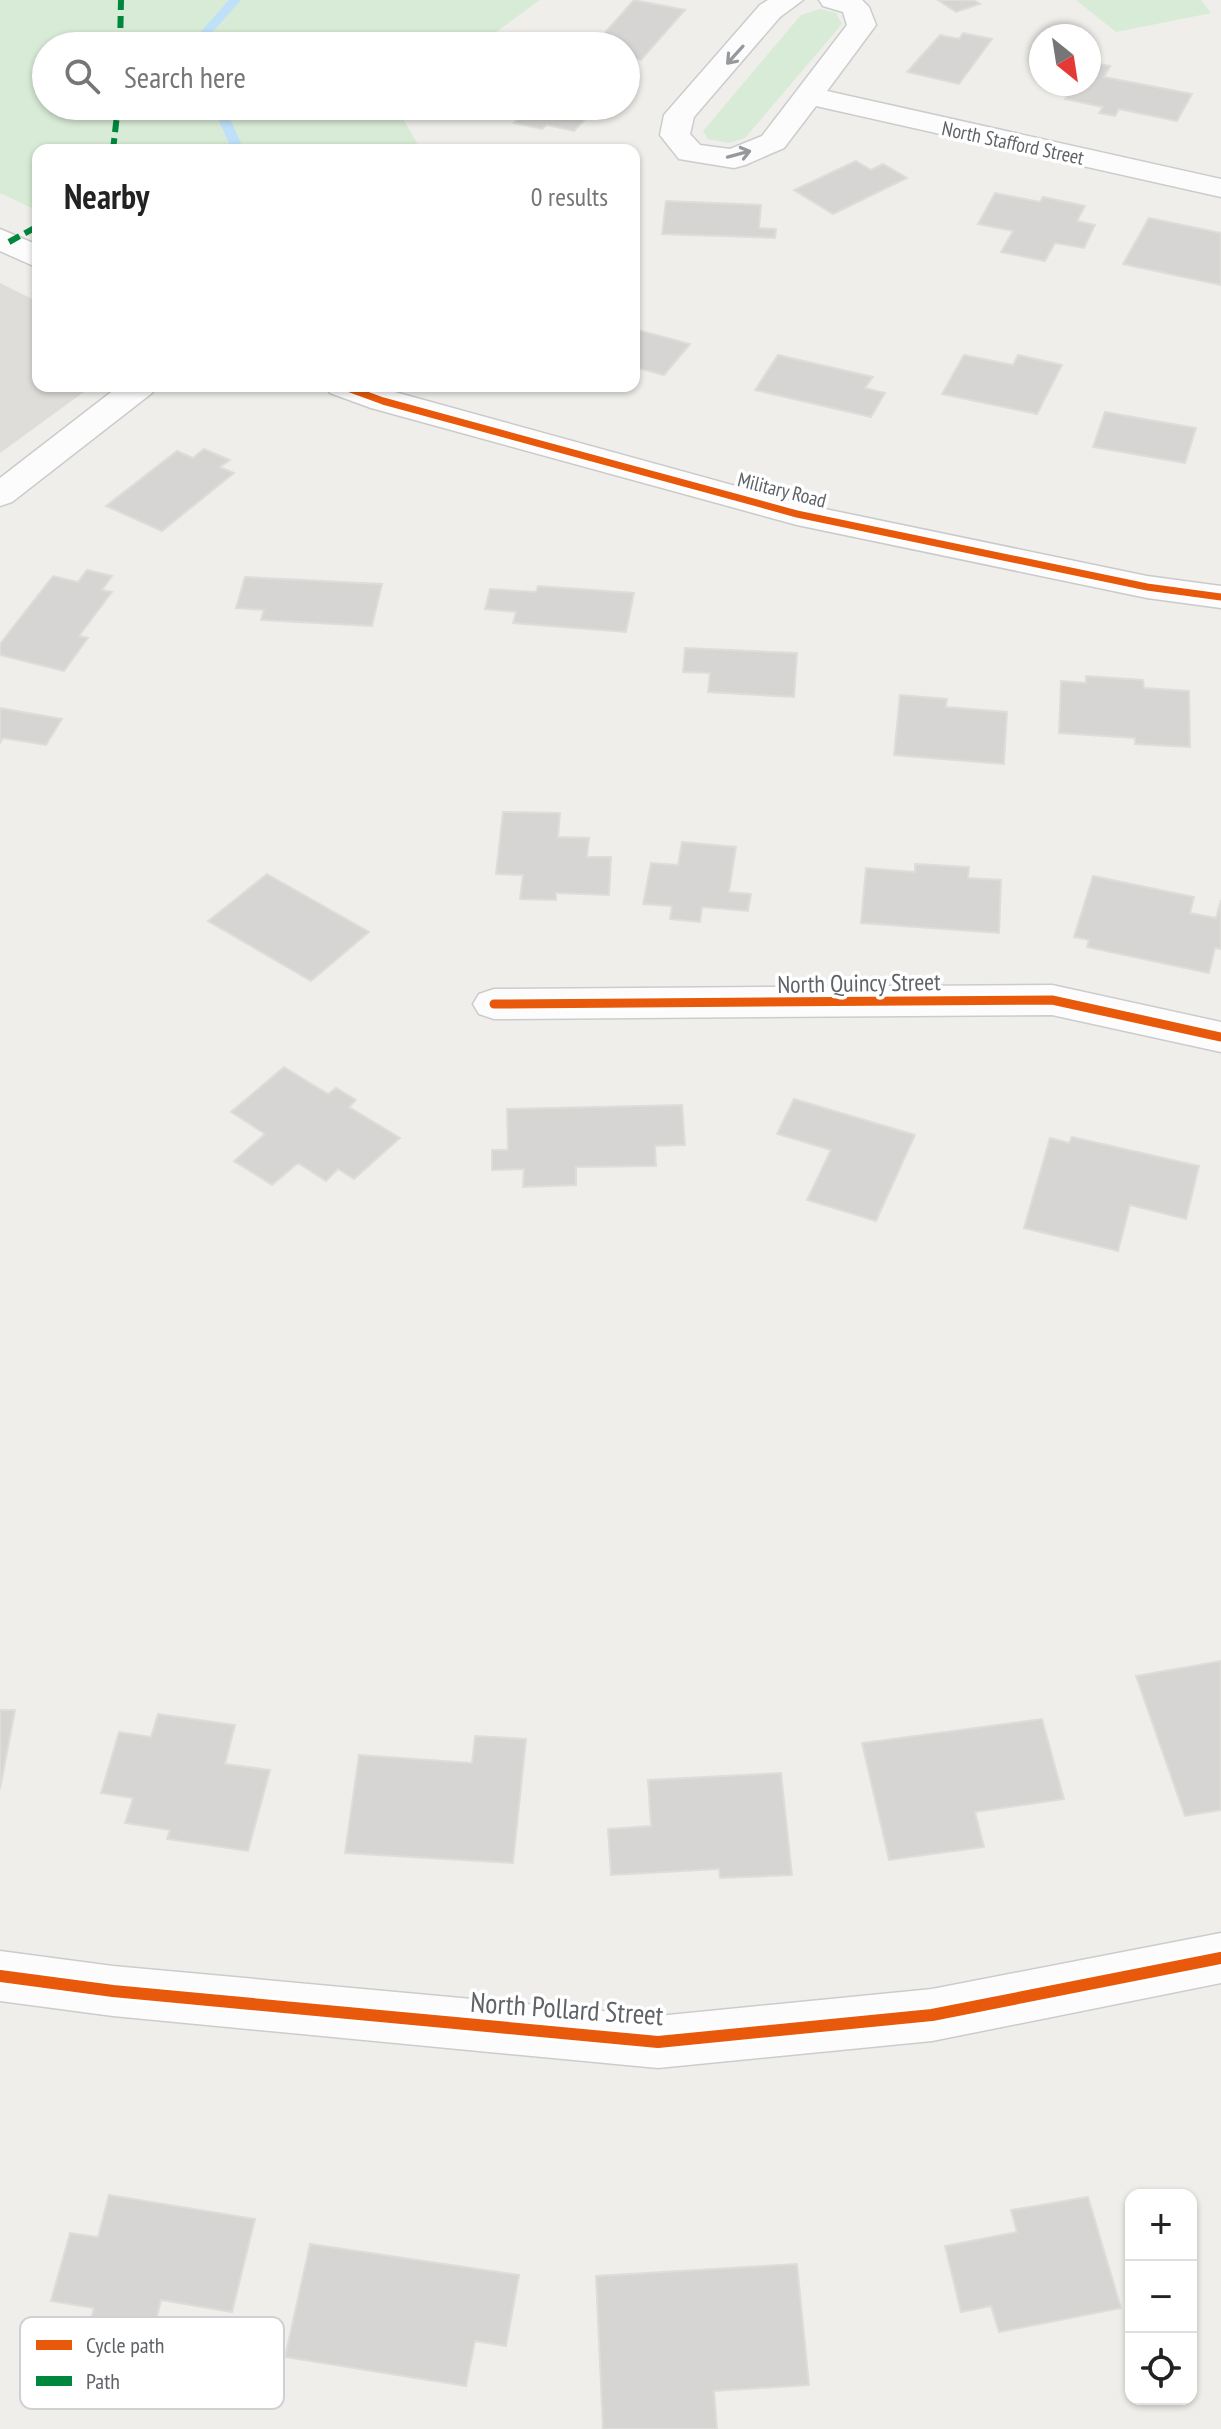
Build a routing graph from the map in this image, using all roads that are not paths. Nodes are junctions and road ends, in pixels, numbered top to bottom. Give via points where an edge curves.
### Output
1 (789, 0) edge
2 (833, 0) edge
3 (807, 95) junction
4 (1221, 188) edge
5 (0, 238) edge
6 (32, 255) edge
7 (132, 392) edge
8 (358, 392) edge
9 (0, 495) edge
10 (1221, 597) edge
11 (494, 1004) dead end
12 (1221, 1037) edge
13 (1221, 1958) edge
14 (0, 1976) edge

1 -> 3 street via 770,11 679,115 675,135 690,153 734,159 773,142
2 - 3 street via 855,7 862,25
3 - 4 street, North Stafford Street
5 - 6 street
7 - 9 street
8 - 10 street, Military Road via 797,514 1147,587
11 - 12 street, North Quincy Street via 1052,1000
13 - 14 street, North Pollard Street via 932,2015 658,2042 129,1993

